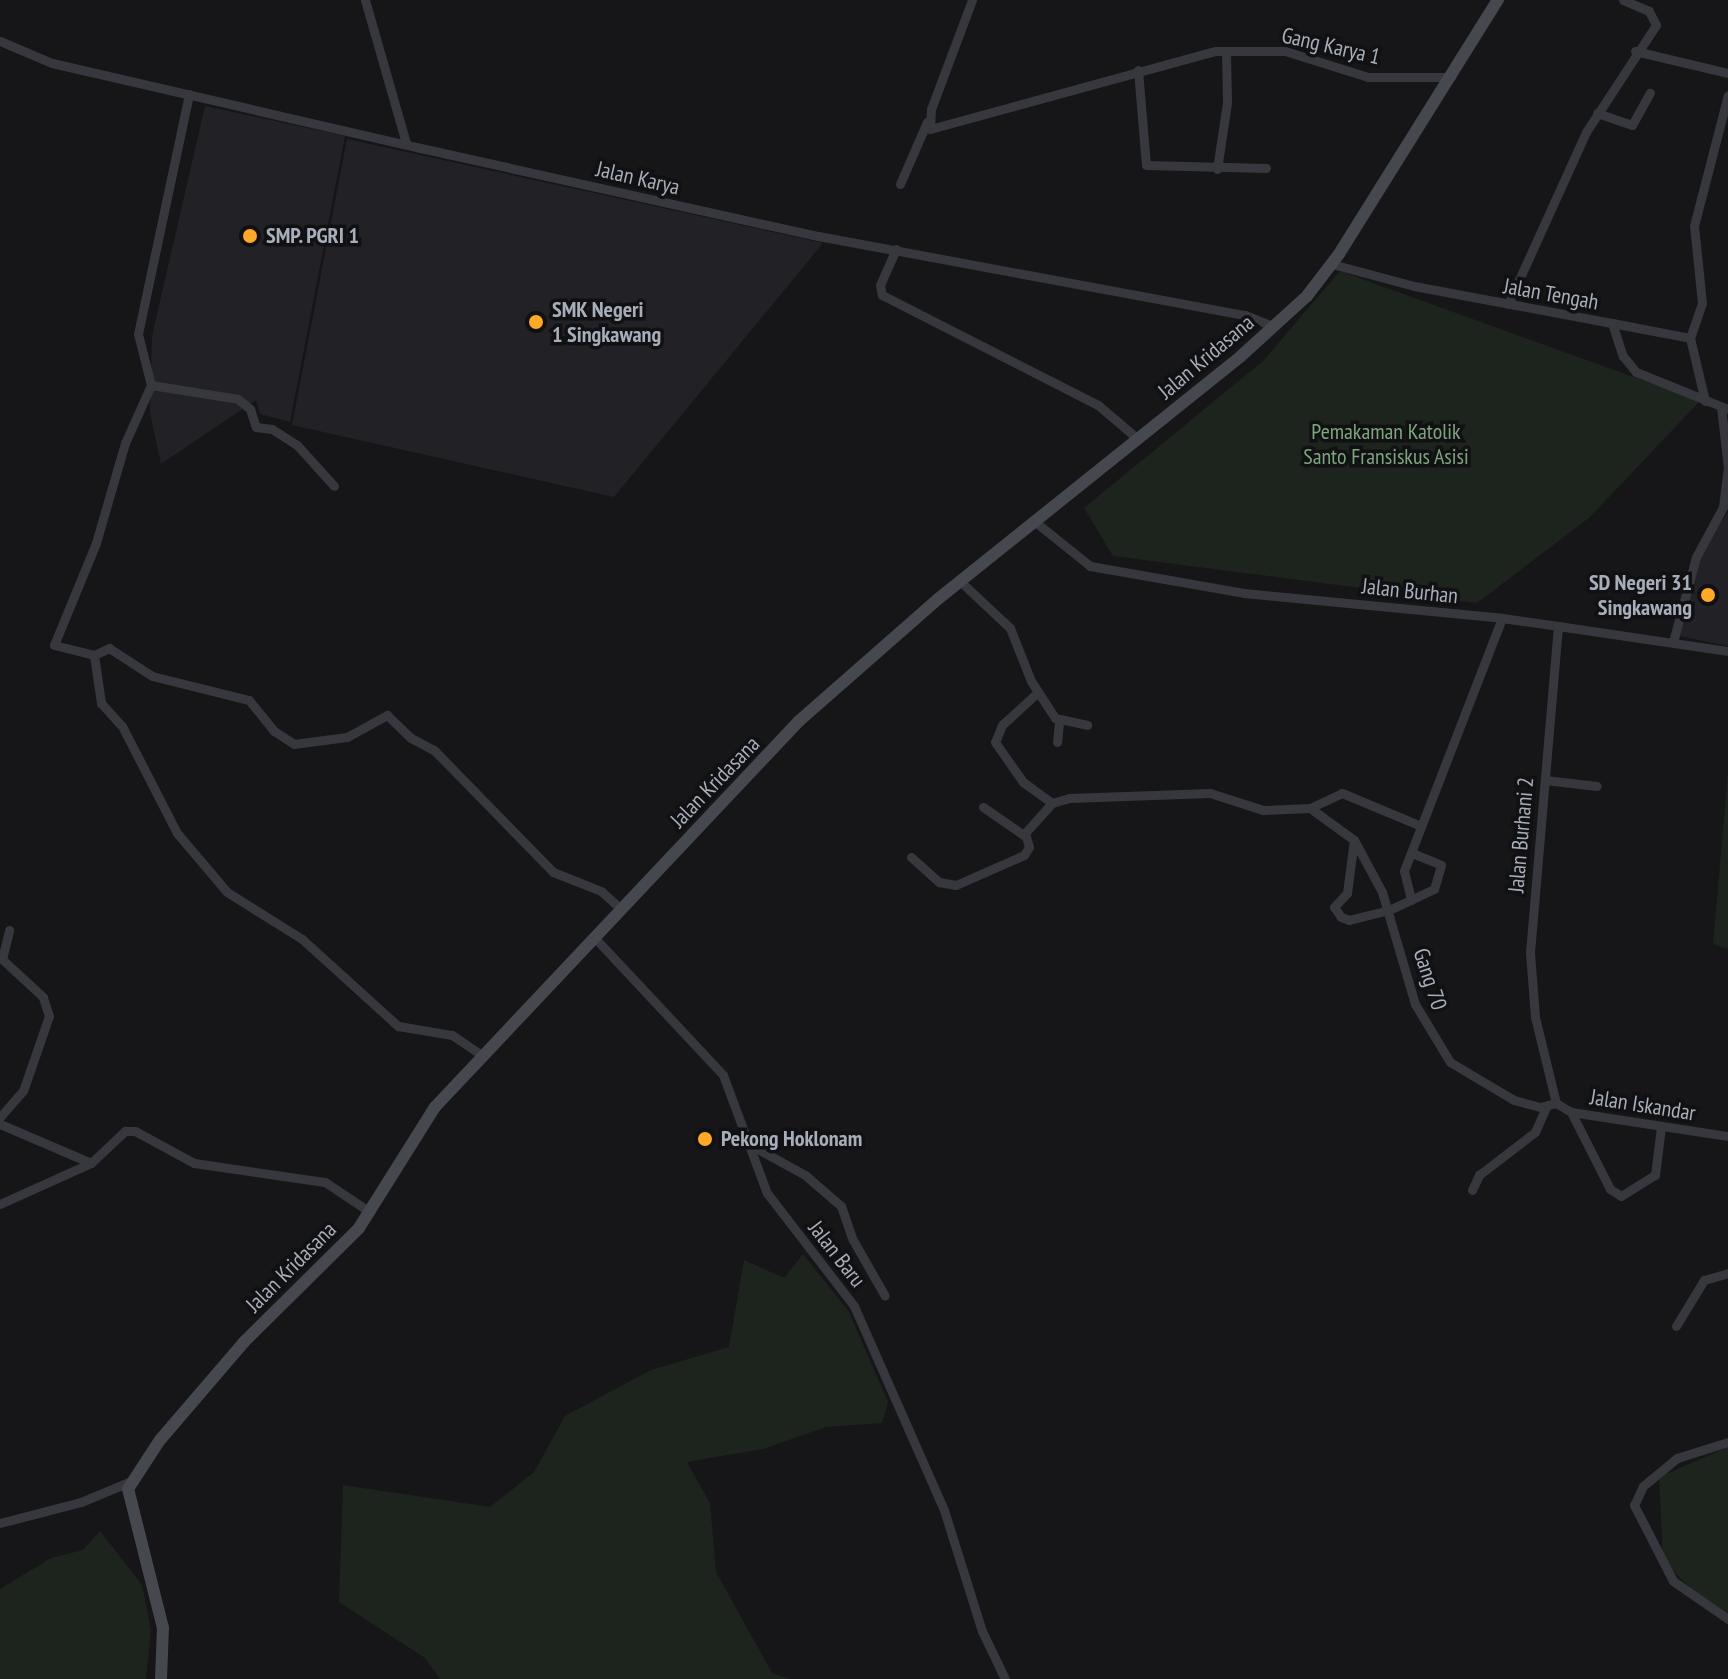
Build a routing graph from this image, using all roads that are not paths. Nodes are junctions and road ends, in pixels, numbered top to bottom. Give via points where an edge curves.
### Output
1 (365, 0) edge
2 (972, 0) edge
3 (1498, 0) edge
4 (1623, 0) edge
5 (0, 41) edge
6 (1226, 51) junction
7 (1635, 51) junction
8 (1138, 70) junction
9 (1728, 73) edge
10 (1451, 77) junction
11 (1650, 93) dead end
12 (189, 94) junction
13 (1728, 95) edge
14 (1597, 113) junction
15 (927, 122) junction
16 (406, 143) junction
17 (1266, 168) dead end
18 (1217, 169) junction
19 (900, 184) dead end
20 (896, 249) junction
21 (1332, 264) junction
22 (1508, 304) junction
23 (1612, 323) junction
24 (1274, 327) junction
25 (1690, 338) junction
26 (151, 385) junction
27 (1705, 401) junction
28 (1724, 408) edge
29 (1138, 439) junction
30 (334, 486) dead end
31 (1034, 521) junction
32 (961, 582) junction
33 (1502, 618) junction
34 (1558, 626) junction
35 (1673, 642) junction
36 (1728, 651) edge
37 (94, 655) junction
38 (1037, 693) junction
39 (1059, 722) junction
40 (1087, 725) dead end
41 (1057, 742) dead end
42 (1545, 780) junction
43 (1597, 786) dead end
44 (1052, 803) junction
45 (983, 807) dead end
46 (1310, 808) junction
47 (1421, 826) junction
48 (1025, 836) junction
49 (1354, 840) junction
50 (1412, 853) junction
51 (911, 857) dead end
52 (1411, 900) junction
53 (621, 909) junction
54 (1389, 910) junction
55 (9, 930) dead end
56 (594, 937) junction
57 (482, 1055) junction
58 (1556, 1103) junction
59 (1546, 1107) junction
60 (1571, 1112) junction
61 (0, 1117) edge
62 (0, 1124) edge
63 (1661, 1127) junction
64 (1728, 1136) edge
65 (747, 1143) junction
66 (91, 1163) junction
67 (1472, 1190) dead end
68 (0, 1204) edge
69 (370, 1212) junction
70 (1728, 1273) edge
71 (885, 1296) dead end
72 (1676, 1326) dead end
73 (1728, 1442) edge
74 (129, 1482) junction
75 (0, 1523) edge
76 (1728, 1619) edge
77 (161, 1679) edge
78 (1005, 1679) edge

1 - 16 street
2 - 15 street
3 - 10 street, Jalan Kridasana
4 - 7 street via 1656,20
5 - 12 street, Jalan Karya via 39,60
6 - 8 street, Gang Karya 1
6 - 10 street, Gang Karya 1 via 1285,51 1368,77
6 - 18 street via 1227,103
7 - 9 street
7 - 14 street
8 - 15 street, Gang Karya 1 via 932,129
8 - 18 street via 1146,165
10 - 21 street, Jalan Kridasana
11 - 14 street via 1632,125
12 - 16 street, Jalan Karya
12 - 26 street via 138,334
13 - 25 street via 1694,226 1702,303
14 - 22 street
15 - 19 street
16 - 20 street, Jalan Karya via 803,233
17 - 18 street
20 - 24 street, Jalan Karya via 1245,315
20 - 29 street via 880,285 882,295 1098,405
21 - 22 street, Jalan Tengah
21 - 24 street, Jalan Kridasana
22 - 23 street, Jalan Tengah
23 - 25 street
23 - 27 street, Jalan Tengah via 1628,365 1659,385
24 - 29 street, Jalan Kridasana
25 - 27 street
26 - 30 street via 238,399 250,409 256,427 272,429 297,445
26 - 37 street via 125,443 96,543 54,641
27 - 28 street, Jalan Tengah
28 - 35 street via 1728,468 1723,507 1696,557
29 - 31 street, Jalan Kridasana
31 - 32 street, Jalan Kridasana
31 - 33 street, Jalan Burhan via 1090,566 1244,593
32 - 38 street via 1010,628
32 - 53 street, Jalan Kridasana via 799,721
33 - 34 street
33 - 47 street
34 - 35 street
34 - 42 street, Jalan Burhani 2
35 - 36 street
37 - 53 street via 109,648 152,676 249,700 274,731 294,744 347,737 385,714 553,872 601,891
37 - 57 street via 101,703 122,726 177,833 210,876 302,939 392,1022 452,1035
38 - 39 street
38 - 44 street via 1002,725 995,742 1023,782
39 - 40 street
39 - 41 street
42 - 43 street
42 - 58 street, Jalan Burhani 2 via 1530,953 1535,1017
44 - 46 street via 1095,795 1210,793 1254,808
44 - 48 street
45 - 48 street
46 - 47 street via 1342,793
46 - 49 street
47 - 50 street
48 - 51 street via 1029,847 1024,855 956,885 939,882
49 - 54 street, Gang 70
49 - 54 street via 1347,893 1334,910 1349,920
50 - 52 street via 1404,877
50 - 52 street via 1443,868 1434,889
52 - 54 street
53 - 56 street, Jalan Kridasana
54 - 59 street, Gang 70 via 1415,1004 1450,1062 1514,1100
55 - 61 street via 2,959 43,997 49,1016 23,1091
56 - 57 street, Jalan Kridasana
56 - 65 street, Jalan Baru via 723,1075 736,1099
57 - 69 street, Jalan Kridasana via 425,1119
58 - 59 street
58 - 60 street, Jalan Iskandar
59 - 67 street via 1527,1141 1479,1175
60 - 63 street, Jalan Iskandar
60 - 63 street via 1610,1189 1621,1196 1655,1175
62 - 66 street
63 - 64 street, Jalan Iskandar
65 - 71 street via 805,1175 841,1206 853,1240
65 - 78 street, Jalan Baru via 767,1193 837,1278 859,1315 949,1522 982,1631
66 - 68 street
66 - 69 street via 125,1131 135,1131 194,1163 325,1182
69 - 74 street, Jalan Kridasana via 227,1361
70 - 72 street via 1704,1280
73 - 76 street via 1677,1458 1643,1486 1634,1505 1673,1581
74 - 75 street via 81,1502
74 - 77 street via 129,1508 163,1628

